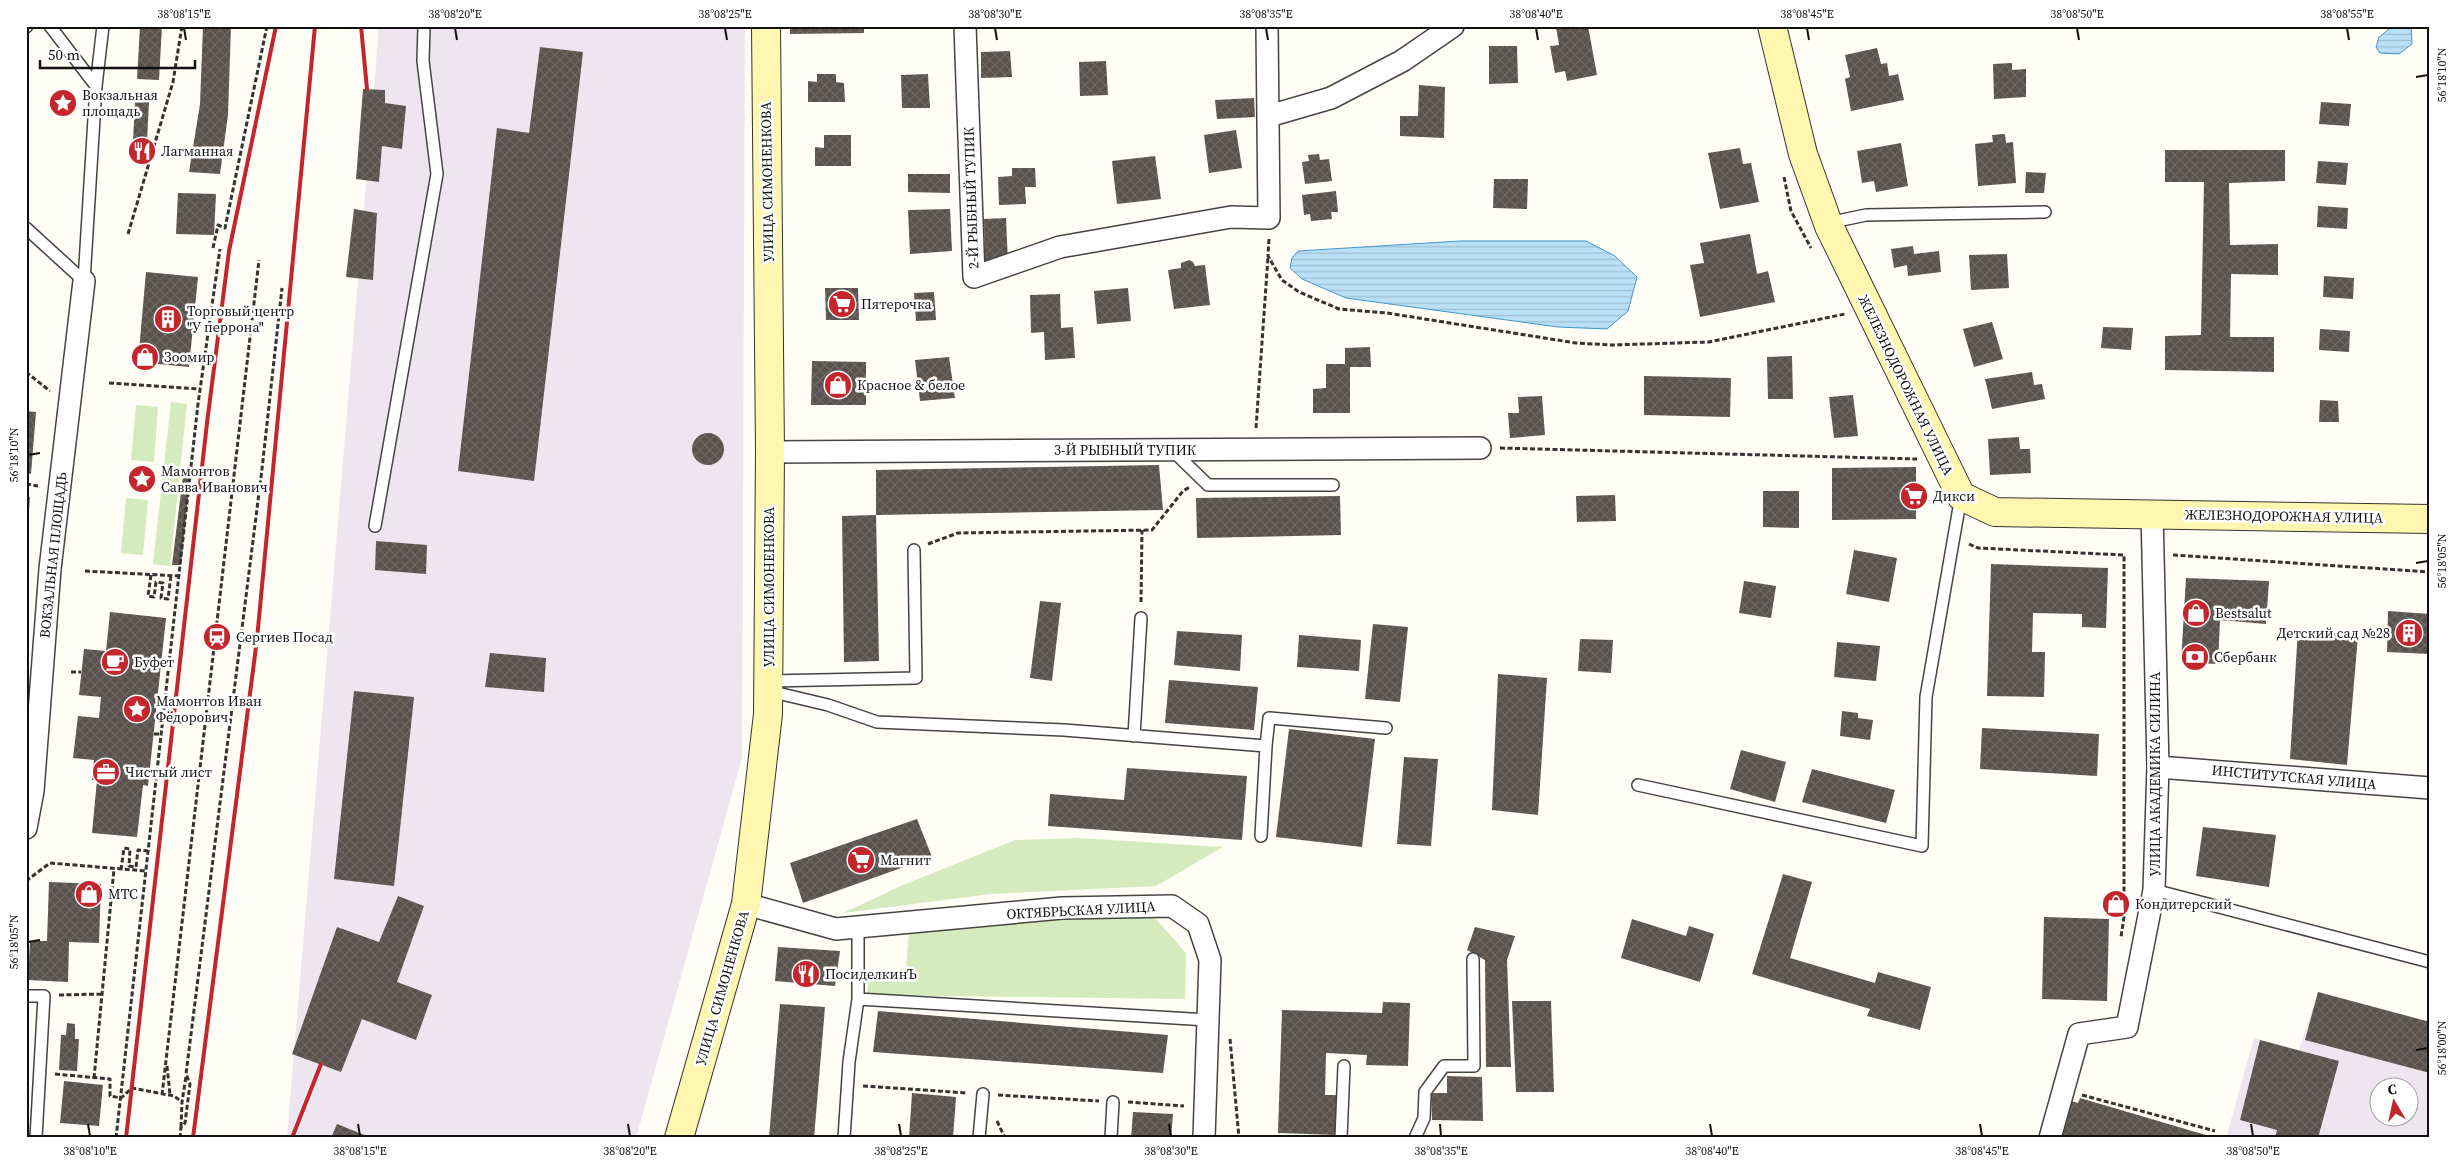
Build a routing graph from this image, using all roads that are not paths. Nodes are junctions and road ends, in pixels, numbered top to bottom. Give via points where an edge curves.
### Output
1 (50, 26) edge
2 (103, 26) edge
3 (424, 26) edge
4 (766, 26) edge
5 (965, 26) edge
6 (1267, 26) edge
7 (1453, 26) edge
8 (1772, 26) edge
9 (96, 86) junction
10 (1269, 116) junction
11 (2045, 212) dead end
12 (1829, 226) junction
13 (26, 228) edge
14 (84, 281) junction
15 (1480, 448) road end
16 (1172, 450) junction
17 (770, 452) junction
18 (1333, 485) dead end
19 (1961, 496) junction
20 (2152, 513) junction
21 (2430, 518) edge
22 (375, 526) dead end
23 (914, 550) road end
24 (1141, 618) road end
25 (769, 686) junction
26 (1386, 728) dead end
27 (1134, 736) junction
28 (1266, 746) junction
29 (2158, 767) junction
30 (1638, 785) dead end
31 (2430, 788) edge
32 (26, 828) edge
33 (1261, 836) dead end
34 (2154, 890) junction
35 (746, 904) junction
36 (858, 927) junction
37 (1473, 960) dead end
38 (2430, 962) edge
39 (26, 996) edge
40 (858, 999) junction
41 (1208, 1020) junction
42 (1344, 1066) dead end
43 (983, 1094) road end
44 (1113, 1102) road end
45 (36, 1138) edge
46 (679, 1138) edge
47 (844, 1138) edge
48 (979, 1138) edge
49 (1111, 1138) edge
50 (1204, 1138) edge
51 (1342, 1138) edge
52 (1415, 1138) edge
53 (2050, 1138) edge

1 - 9 lane
2 - 9 lane
3 - 22 lane via 423,61 437,174
4 - 17 street, УЛИЦА СИМОНЕНКОВА
5 - 10 street, 2-Й РЫБНЫЙ ТУПИК via 974,277 1060,247 1231,217 1269,218
6 - 10 street
7 - 10 street via 1402,61 1331,98
8 - 12 street, ЖЕЛЕЗНОДОРОЖНАЯ УЛИЦА via 1803,154
9 - 14 lane
11 - 12 lane via 1866,216
12 - 19 street, ЖЕЛЕЗНОДОРОЖНАЯ УЛИЦА
13 - 14 lane
14 - 32 street, ВОКЗАЛЬНАЯ ПЛОЩАДЬ via 50,569 33,791
15 - 16 street, 3-Й РЫБНЫЙ ТУПИК
16 - 17 street, 3-Й РЫБНЫЙ ТУПИК
16 - 18 lane via 1208,485
17 - 25 street, УЛИЦА СИМОНЕНКОВА
19 - 20 street, ЖЕЛЕЗНОДОРОЖНАЯ УЛИЦА via 1995,512
19 - 30 lane via 1926,697 1922,846
20 - 21 street, ЖЕЛЕЗНОДОРОЖНАЯ УЛИЦА
20 - 29 street, УЛИЦА АКАДЕМИКА СИЛИНА
23 - 25 lane via 916,678
24 - 27 lane
25 - 27 lane via 877,722
25 - 35 street, УЛИЦА СИМОНЕНКОВА
26 - 28 lane via 1269,718
27 - 28 lane
28 - 33 lane
29 - 31 street, ИНСТИТУТСКАЯ УЛИЦА
29 - 34 street, УЛИЦА АКАДЕМИКА СИЛИНА
34 - 38 lane
34 - 53 street, УЛИЦА АКАДЕМИКА СИЛИНА via 2127,1027 2079,1034
35 - 36 street, ОКТЯБРЬСКАЯ УЛИЦА via 836,929
35 - 46 street, УЛИЦА СИМОНЕНКОВА
36 - 40 lane
36 - 41 street, ОКТЯБРЬСКАЯ УЛИЦА via 1062,908 1172,906 1198,924 1210,960
37 - 52 lane via 1474,1066 1444,1066 1425,1092 1424,1118
39 - 45 lane via 44,996
40 - 41 lane
40 - 47 lane
41 - 50 street, ОКТЯБРЬСКАЯ УЛИЦА
42 - 51 lane
43 - 48 lane
44 - 49 lane

